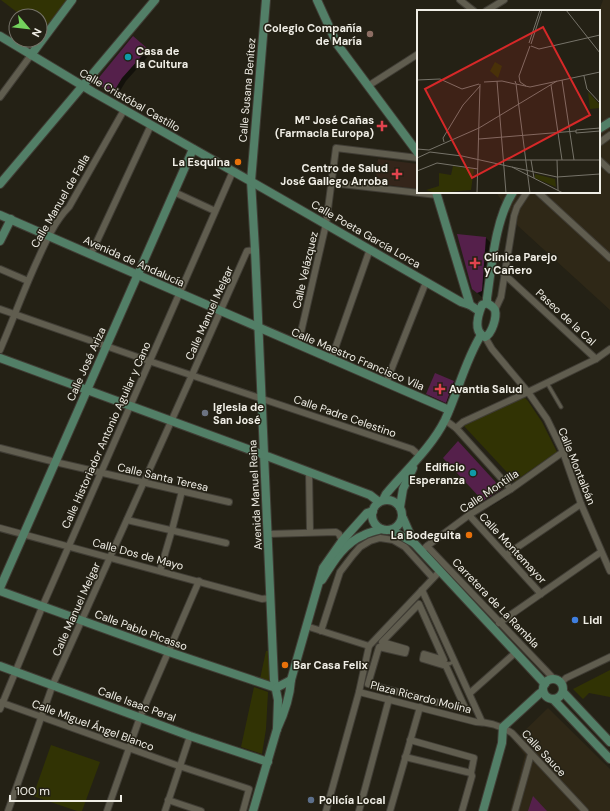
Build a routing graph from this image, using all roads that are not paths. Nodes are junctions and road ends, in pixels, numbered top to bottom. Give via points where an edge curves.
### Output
1 (72, 0) edge
2 (155, 0) edge
3 (266, 0) edge
4 (317, 0) edge
5 (460, 0) edge
6 (504, 0) edge
7 (473, 10) edge
8 (488, 10) edge
9 (0, 36) edge
10 (417, 55) edge
11 (31, 56) junction
12 (368, 86) junction
13 (84, 87) junction
14 (0, 96) edge
15 (124, 110) junction
16 (610, 122) edge
17 (150, 125) junction
18 (600, 128) edge
19 (610, 135) edge
20 (600, 142) edge
21 (193, 149) junction
22 (417, 152) edge
23 (417, 158) edge
24 (600, 161) edge
25 (610, 170) edge
26 (233, 171) junction
27 (251, 181) junction
28 (332, 183) junction
29 (0, 184) edge
30 (174, 192) junction
31 (417, 192) edge
32 (512, 193) edge
33 (526, 193) edge
34 (539, 193) edge
35 (437, 194) edge
36 (215, 211) junction
37 (0, 215) edge
38 (11, 220) junction
39 (326, 224) junction
40 (49, 236) junction
41 (0, 241) edge
42 (370, 249) junction
43 (255, 250) junction
44 (90, 254) junction
45 (610, 258) edge
46 (0, 269) edge
47 (504, 274) junction
48 (137, 275) junction
49 (28, 281) junction
50 (426, 282) junction
51 (179, 293) junction
52 (487, 304) junction
53 (470, 305) junction
54 (0, 309) edge
55 (495, 310) junction
56 (220, 311) junction
57 (479, 311) junction
58 (15, 315) junction
59 (258, 327) junction
60 (483, 336) junction
61 (107, 345) junction
62 (298, 345) junction
63 (610, 349) edge
64 (0, 350) edge
65 (0, 358) edge
66 (596, 359) junction
67 (331, 360) junction
68 (149, 361) junction
69 (192, 375) junction
70 (386, 383) junction
71 (547, 383) junction
72 (86, 390) junction
73 (528, 392) junction
74 (261, 398) junction
75 (129, 406) junction
76 (561, 406) dead end
77 (449, 410) junction
78 (445, 420) junction
79 (171, 421) junction
80 (456, 428) junction
81 (0, 448) edge
82 (563, 452) junction
83 (264, 455) junction
84 (420, 456) junction
85 (55, 462) junction
86 (309, 472) junction
87 (101, 473) junction
88 (144, 482) junction
89 (511, 489) junction
90 (182, 491) junction
91 (381, 501) junction
92 (229, 502) dead end
93 (581, 504) junction
94 (400, 506) junction
95 (373, 511) junction
96 (469, 516) junction
97 (403, 518) junction
98 (127, 520) junction
99 (0, 528) edge
100 (382, 529) junction
101 (172, 530) junction
102 (391, 530) junction
103 (310, 532) junction
104 (24, 534) junction
105 (268, 534) junction
106 (342, 541) junction
107 (226, 543) dead end
108 (414, 543) junction
109 (69, 546) junction
110 (424, 549) junction
111 (601, 552) junction
112 (506, 555) junction
113 (110, 557) junction
114 (160, 571) junction
115 (440, 571) junction
116 (610, 571) edge
117 (434, 578) junction
118 (199, 581) junction
119 (0, 588) edge
120 (318, 588) junction
121 (422, 590) junction
122 (0, 591) edge
123 (542, 594) junction
124 (270, 598) junction
125 (43, 606) junction
126 (82, 620) junction
127 (499, 623) junction
128 (306, 626) junction
129 (321, 631) junction
130 (371, 644) junction
131 (404, 651) dead end
132 (169, 652) junction
133 (515, 653) junction
134 (424, 657) dead end
135 (610, 657) edge
136 (455, 661) junction
137 (0, 666) edge
138 (14, 671) junction
139 (291, 680) junction
140 (558, 681) junction
141 (53, 684) junction
142 (276, 688) junction
143 (544, 688) junction
144 (358, 692) junction
145 (563, 692) junction
146 (470, 693) junction
147 (389, 699) junction
148 (553, 699) junction
149 (1, 705) edge
150 (420, 707) junction
151 (466, 710) joint
152 (42, 716) junction
153 (140, 717) junction
154 (482, 722) junction
155 (503, 727) junction
156 (277, 729) junction
157 (190, 736) junction
158 (410, 740) junction
159 (610, 742) edge
160 (129, 748) junction
161 (531, 754) junction
162 (405, 757) junction
163 (610, 759) edge
164 (268, 762) junction
165 (179, 766) junction
166 (471, 773) junction
167 (168, 800) junction
168 (8, 811) edge
169 (107, 811) edge
170 (165, 811) edge
171 (201, 811) edge
172 (243, 811) edge
173 (253, 811) edge
174 (326, 811) edge
175 (359, 811) edge
176 (390, 811) edge
177 (462, 811) edge
178 (483, 811) edge
179 (515, 811) edge
180 (584, 811) edge

1 - 11 street
2 - 13 street
3 - 27 street, Calle Susana Benítez
4 - 12 street via 337,44
5 - 7 street
6 - 8 street
9 - 11 street, Calle Cristóbal Castillo
10 - 12 street
11 - 13 street, Calle Cristóbal Castillo
11 - 14 street
12 - 22 street
13 - 15 street, Calle Cristóbal Castillo
13 - 29 street
15 - 17 street, Calle Cristóbal Castillo
15 - 40 street, Calle Manuel de Falla via 69,207
16 - 18 street
17 - 21 street, Calle Cristóbal Castillo
17 - 44 street
19 - 20 street
21 - 26 street, Calle Cristóbal Castillo
21 - 30 street, Calle José Ariza
23 - 28 street, Calle Velázquez via 336,148
24 - 25 street
26 - 27 street, Calle Cristóbal Castillo
26 - 36 street, Calle Historiador Antonio Aguilar y Cano
27 - 39 street, Calle Poeta García Lorca
27 - 43 street, Avenida Manuel Reina
28 - 31 street
28 - 39 street, Calle Velázquez
30 - 36 street
30 - 48 street, Calle José Ariza
32 - 52 street via 501,214
33 - 47 street via 514,216
34 - 45 street
35 - 53 street
36 - 51 street, Calle Historiador Antonio Aguilar y Cano
37 - 38 street, Avenida de Andalucía
38 - 40 street, Avenida de Andalucía
38 - 41 street
39 - 42 street, Calle Poeta García Lorca
39 - 62 street, Calle Velázquez
40 - 44 street, Avenida de Andalucía
40 - 49 street, Calle Manuel de Falla
42 - 50 street, Calle Poeta García Lorca
42 - 67 street
43 - 56 street, Calle Manuel Melgar via 247,251
43 - 59 street, Avenida Manuel Reina
44 - 48 street, Avenida de Andalucía
46 - 49 street
47 - 55 street via 501,297
47 - 66 street, Paseo de la Cal
48 - 51 street, Avenida de Andalucía
48 - 61 street, Calle José Ariza
49 - 58 street, Calle Manuel de Falla
50 - 53 street, Calle Poeta García Lorca
50 - 70 street
51 - 56 street, Avenida de Andalucía
51 - 68 street, Calle Historiador Antonio Aguilar y Cano
52 - 55 street via 492,305
52 - 57 street via 482,305
53 - 57 street, Calle Poeta García Lorca
54 - 58 street, Calle Padre Celestino
55 - 60 street via 492,330 489,335
56 - 59 street, Avenida de Andalucía
56 - 69 street, Calle Manuel Melgar
57 - 60 street via 478,330
58 - 61 street, Calle Padre Celestino
58 - 64 street, Calle Manuel de Falla
59 - 62 street, Calle Maestro Francisco Vila
59 - 74 street, Avenida Manuel Reina
60 - 73 street, Calle Montalbán
60 - 77 street via 475,345
61 - 68 street, Calle Padre Celestino
61 - 72 street, Calle José Ariza
62 - 67 street, Calle Maestro Francisco Vila
63 - 66 street
65 - 72 street
66 - 71 street
67 - 70 street, Calle Maestro Francisco Vila
68 - 69 street, Calle Padre Celestino
68 - 75 street, Calle Historiador Antonio Aguilar y Cano
69 - 74 street, Calle Padre Celestino
69 - 79 street, Calle Manuel Melgar
70 - 77 street, Calle Maestro Francisco Vila
71 - 73 street
71 - 76 lane
72 - 75 street
72 - 85 street, Calle José Ariza
73 - 80 street via 463,422
73 - 82 street, Calle Montalbán via 547,419
74 - 83 street, Avenida Manuel Reina
74 - 84 street, Calle Padre Celestino via 412,449
75 - 79 street
75 - 87 street, Calle Historiador Antonio Aguilar y Cano
77 - 78 street
78 - 80 street
78 - 84 street
79 - 83 street
79 - 88 street, Calle Manuel Melgar
80 - 89 street
81 - 85 street, Calle Santa Teresa
82 - 89 street, Calle Montilla
82 - 93 street, Calle Montalbán
83 - 86 street
83 - 105 street, Avenida Manuel Reina
84 - 91 street
84 - 94 street via 407,477
85 - 87 street, Calle Santa Teresa
85 - 104 street, Calle José Ariza
86 - 91 street
86 - 103 street
87 - 88 street, Calle Santa Teresa
87 - 109 street, Calle Historiador Antonio Aguilar y Cano
88 - 90 street, Calle Santa Teresa
88 - 98 street, Calle Manuel Melgar
89 - 96 street, Calle Montilla
90 - 92 street, Calle Santa Teresa
90 - 101 street
91 - 94 street via 391,500
91 - 95 street
93 - 111 street, Calle Montalbán
93 - 112 street
94 - 97 street
95 - 100 street via 375,524
95 - 106 street via 367,513
96 - 110 street, Calle Montilla
96 - 112 street, Calle Montemayor
97 - 102 street via 399,525
97 - 108 street, Carretera de La Rambla
98 - 101 street
98 - 113 street, Calle Manuel Melgar
99 - 104 street, Calle Dos de Mayo
100 - 102 street
100 - 120 street via 363,535 348,544 336,557
101 - 107 street
101 - 114 street
102 - 108 street, Carretera de La Rambla
103 - 105 street
103 - 106 street via 336,532 340,534
104 - 109 street, Calle Dos de Mayo
104 - 119 street, Calle José Ariza
105 - 124 street, Avenida Manuel Reina
106 - 120 street via 323,568
108 - 110 street, Carretera de La Rambla
109 - 113 street, Calle Dos de Mayo
109 - 125 street, Calle Historiador Antonio Aguilar y Cano
110 - 115 street, Carretera de La Rambla
110 - 127 street, Carretera de La Rambla
111 - 116 street, Calle Montalbán
111 - 123 street
112 - 123 street, Calle Montemayor
113 - 114 street, Calle Dos de Mayo
113 - 126 street, Calle Manuel Melgar
114 - 118 street, Calle Dos de Mayo
115 - 117 street, Plaza Ricardo Molina
115 - 133 street, Carretera de La Rambla
117 - 121 street, Plaza Ricardo Molina
117 - 129 street via 405,547 393,540 380,538 370,541 353,554 340,572
118 - 124 street, Calle Dos de Mayo via 262,599
118 - 132 street
120 - 128 street
121 - 130 street, Plaza Ricardo Molina
121 - 136 street, Plaza Ricardo Molina
122 - 125 street, Calle Pablo Picasso
123 - 127 street
124 - 142 street, Avenida Manuel Reina
125 - 126 street, Calle Pablo Picasso
125 - 138 street, Calle Historiador Antonio Aguilar y Cano
126 - 132 street, Calle Pablo Picasso
126 - 141 street, Calle Manuel Melgar
127 - 140 street, Carretera de La Rambla
128 - 129 street
128 - 139 street
129 - 130 street
130 - 131 lane
130 - 144 street, Plaza Ricardo Molina
132 - 142 street, Calle Pablo Picasso
132 - 153 street
133 - 143 street, Carretera de La Rambla
133 - 146 street
134 - 136 lane via 449,664
135 - 140 street
136 - 146 street, Plaza Ricardo Molina
137 - 138 street, Calle Isaac Peral
138 - 141 street, Calle Isaac Peral
138 - 149 street, Calle Historiador Antonio Aguilar y Cano
139 - 142 street
139 - 156 street via 291,688
140 - 143 street via 548,680
140 - 145 street via 563,686
141 - 152 street, Calle Manuel Melgar
141 - 153 street, Calle Isaac Peral
142 - 156 street, Avenida Manuel Reina
143 - 148 street via 547,697
143 - 155 street
144 - 147 street, Plaza Ricardo Molina
144 - 174 street
145 - 148 street via 559,698
145 - 159 street
146 - 154 street, Plaza Ricardo Molina
147 - 150 street, Plaza Ricardo Molina
147 - 175 street
148 - 163 street
149 - 152 street, Calle Miguel Ángel Blanco
150 - 154 street, Plaza Ricardo Molina
150 - 158 street
151 - 151 street, Plaza Ricardo Molina via 446,666 423,659 424,654 444,660 419,604 382,642 406,649 405,653 379,647 368,684
152 - 160 street, Calle Miguel Ángel Blanco
152 - 168 street, Calle Manuel Melgar
153 - 157 street, Calle Isaac Peral
153 - 160 street
154 - 155 street, Calle Sauce
155 - 161 street, Calle Sauce
155 - 178 street via 502,743
156 - 164 street
157 - 164 street, Calle Isaac Peral
157 - 165 street
158 - 162 street
158 - 166 street via 474,758
160 - 165 street, Calle Miguel Ángel Blanco
160 - 169 street
161 - 179 street
161 - 180 street, Calle Sauce
162 - 166 street
162 - 176 street
164 - 173 street
165 - 167 street
165 - 172 street, Calle Miguel Ángel Blanco via 249,789
166 - 177 street
167 - 170 street
167 - 171 street

